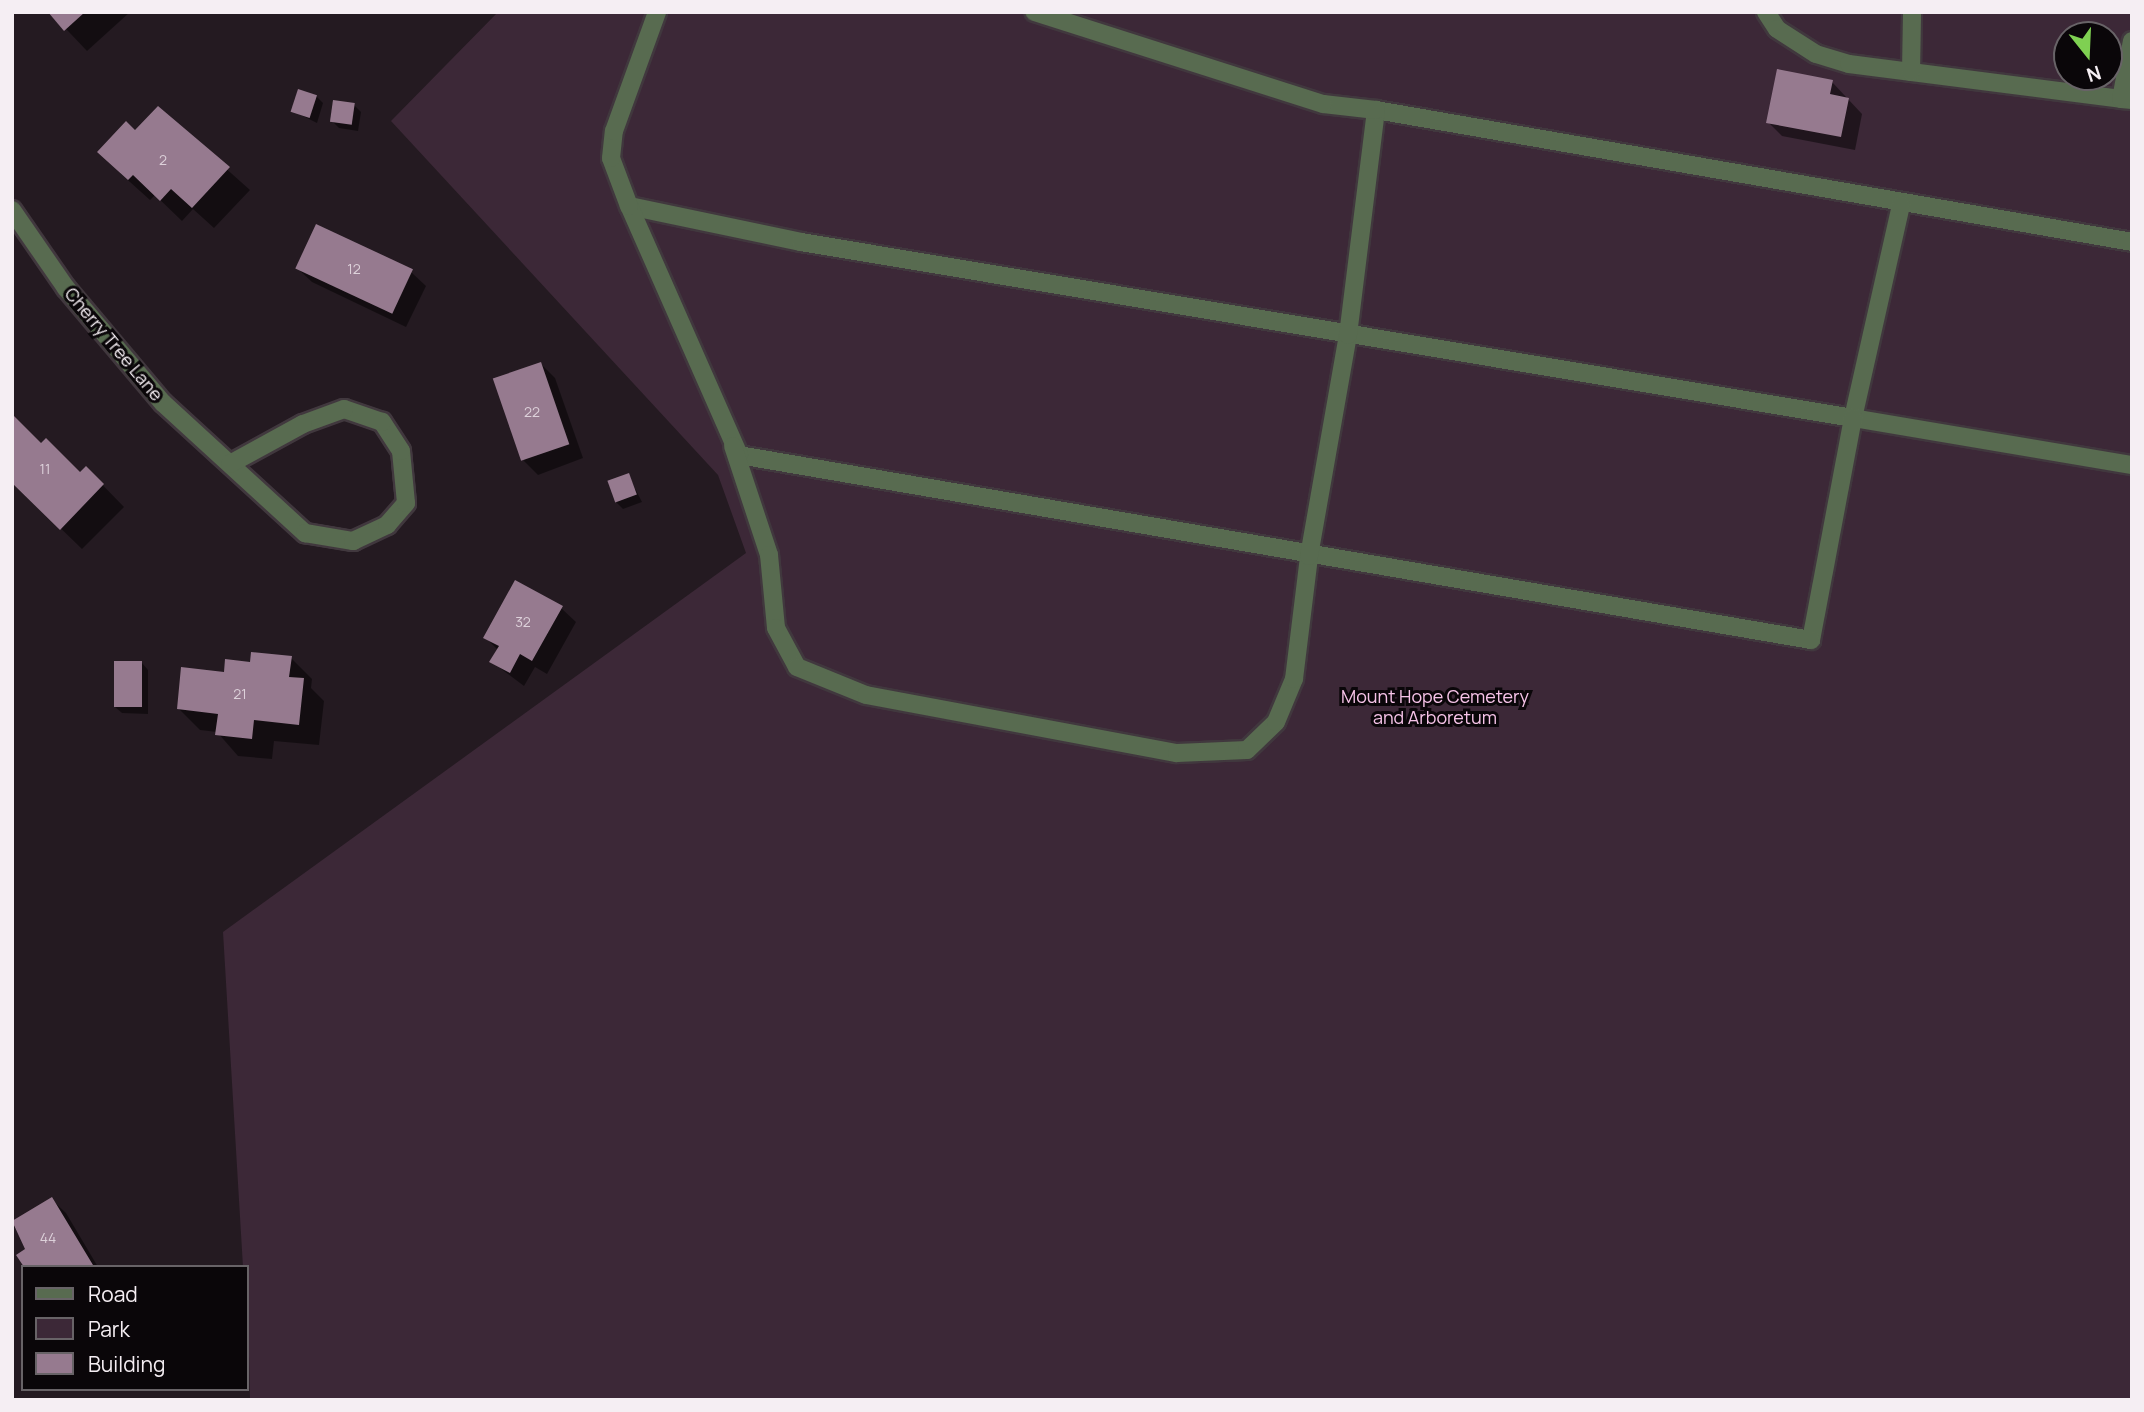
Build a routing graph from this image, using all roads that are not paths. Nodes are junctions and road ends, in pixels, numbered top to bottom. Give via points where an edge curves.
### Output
1 (657, 12) edge
2 (1034, 12) edge
3 (1766, 12) edge
4 (1912, 12) edge
5 (2132, 41) edge
6 (1911, 72) junction
7 (2126, 100) edge
8 (1376, 110) junction
9 (1901, 205) junction
10 (629, 206) junction
11 (12, 210) edge
12 (2132, 242) edge
13 (1348, 336) junction
14 (1853, 418) junction
15 (733, 445) junction
16 (230, 464) junction
17 (2132, 466) edge
18 (1309, 556) junction

1 - 10 street via 614,131 611,158
2 - 8 street via 1323,104
3 - 6 street via 1777,29 1816,54
4 - 6 street
5 - 7 street
6 - 7 street
8 - 9 street
8 - 13 street
9 - 12 street
9 - 14 street
10 - 13 street via 801,242
10 - 15 street
11 - 16 street, Cherry Tree Lane via 66,288 163,403
13 - 14 street
13 - 18 street
14 - 17 street
14 - 18 street via 1811,640
15 - 18 street via 739,455 782,465 1040,505
15 - 18 street via 769,555 776,628 797,667 880,697 1177,754 1247,750 1276,722 1294,679
16 - 16 street, Cherry Tree Lane via 303,424 344,409 382,422 401,452 406,503 387,525 353,541 305,533

